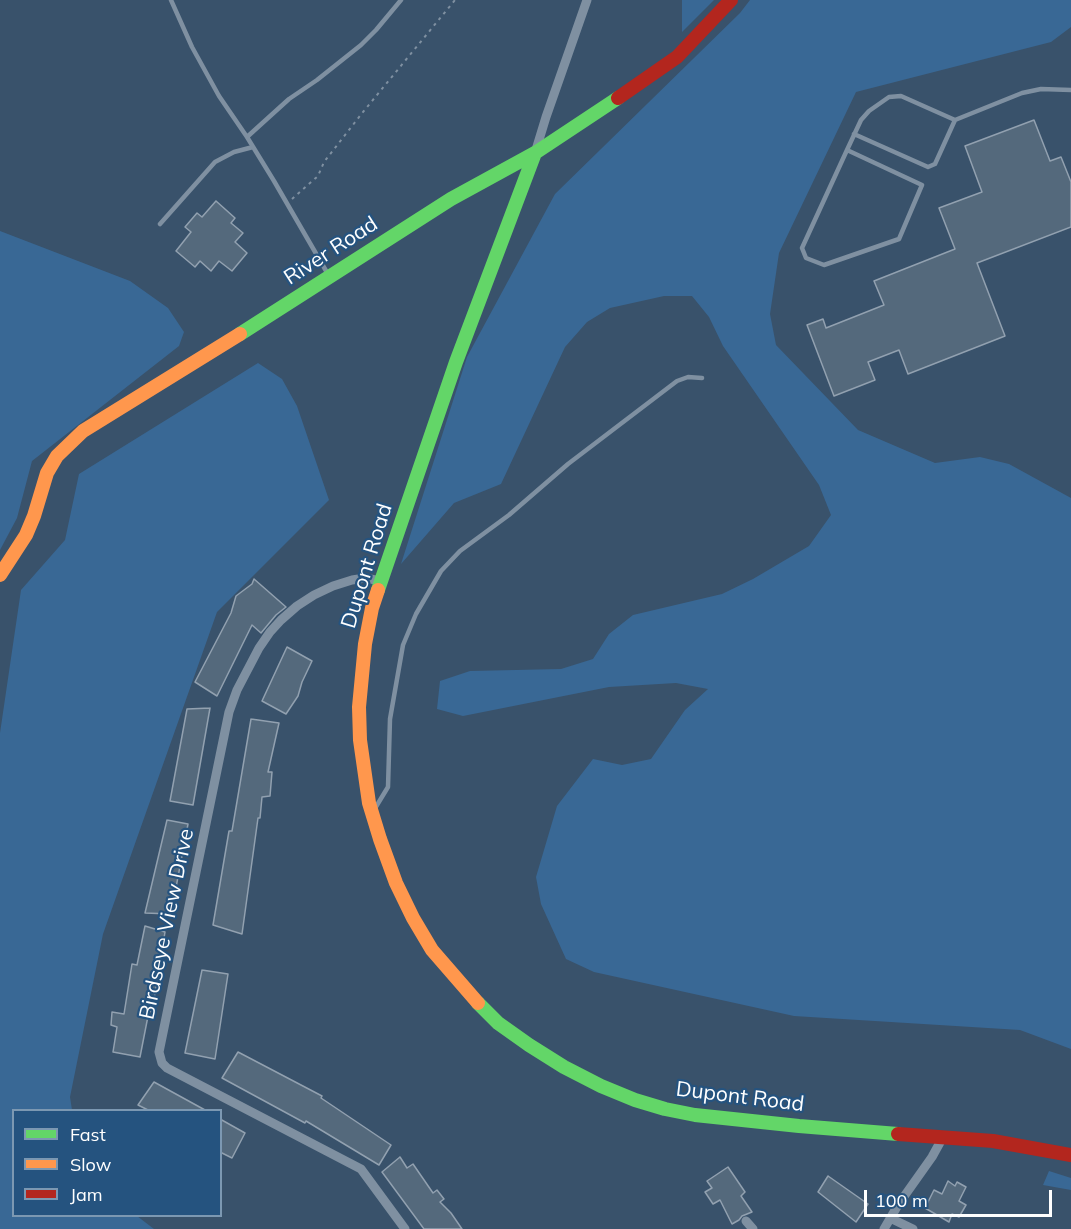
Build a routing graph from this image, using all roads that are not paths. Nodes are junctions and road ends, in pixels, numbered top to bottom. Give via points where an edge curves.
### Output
1 (171, 0) edge
2 (401, 0) edge
3 (587, 0) edge
4 (731, 0) edge
5 (1071, 90) edge
6 (955, 120) junction
7 (854, 134) junction
8 (247, 137) junction
9 (253, 147) junction
10 (847, 150) junction
11 (535, 153) junction
12 (160, 224) dead end
13 (330, 277) junction
14 (702, 378) dead end
15 (0, 575) edge
16 (381, 581) junction
17 (372, 813) junction
18 (943, 1137) junction
19 (1071, 1155) edge
20 (890, 1218) junction
21 (746, 1221) dead end
22 (405, 1229) edge
23 (753, 1229) edge
24 (884, 1229) edge
25 (913, 1229) edge

1 - 8 lane via 219,96
2 - 8 lane via 361,45 289,99
3 - 11 street
4 - 11 street, River Road via 676,57
5 - 6 lane via 1022,93
6 - 7 lane via 901,96 889,97 869,111
6 - 7 lane via 935,164 928,167
7 - 10 lane
8 - 9 lane
9 - 12 lane via 215,162
9 - 13 lane
10 - 10 lane via 922,185 899,239 824,265 806,258 802,248
11 - 13 street, River Road via 451,199
11 - 16 street, Dupont Road via 456,362
13 - 15 street, River Road via 83,430 47,472 26,535
14 - 17 lane via 677,381 568,464 460,551 441,571 403,645 390,719 388,787
16 - 17 street, Dupont Road via 365,644 359,707 361,750
16 - 22 street, Birdseye View Drive via 352,580 297,606 270,632 237,690 229,712 159,1052 167,1068 361,1169
17 - 18 street, Dupont Road via 396,883 432,950 498,1023 564,1067 635,1100 695,1115
18 - 19 street, Dupont Road
18 - 20 street
20 - 24 street
20 - 25 street
21 - 23 street

